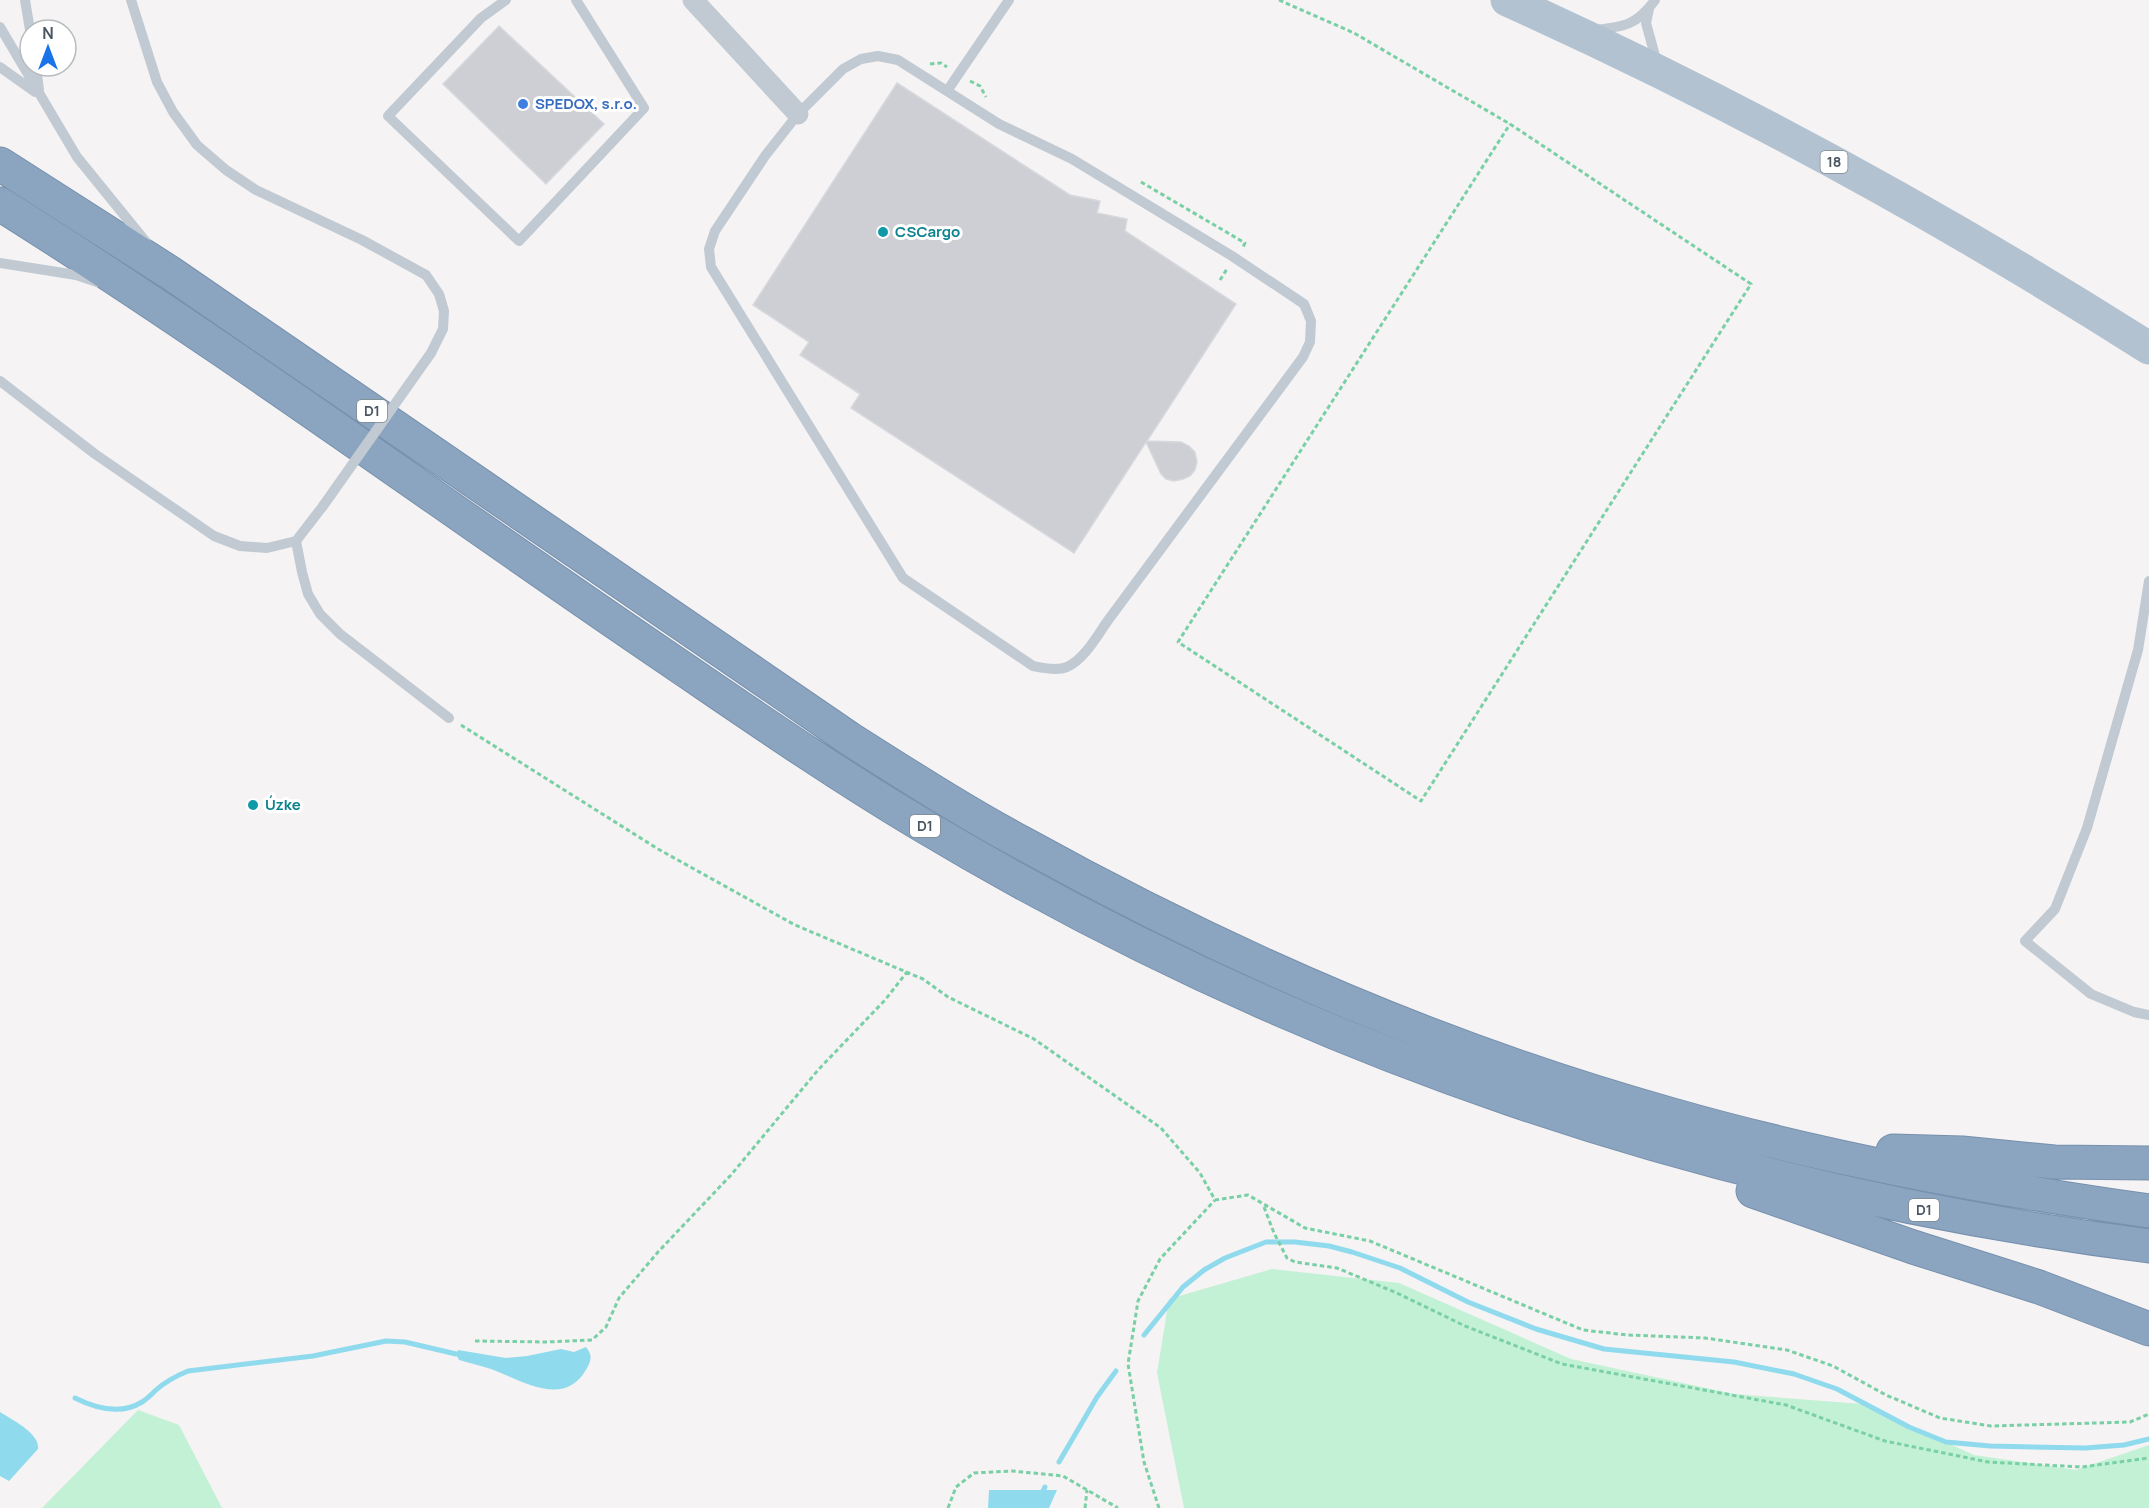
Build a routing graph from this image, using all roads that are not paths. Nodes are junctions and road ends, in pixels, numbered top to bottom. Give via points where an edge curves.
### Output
1 (26, 0) edge
2 (131, 0) edge
3 (506, 0) edge
4 (576, 0) edge
5 (693, 0) edge
6 (1010, 0) edge
7 (1507, 0) edge
8 (1652, 4) edge
9 (28, 18) edge
10 (0, 27) edge
11 (1577, 32) junction
12 (0, 67) edge
13 (1660, 73) junction
14 (38, 78) edge
15 (947, 91) junction
16 (40, 96) junction
17 (798, 114) junction
18 (0, 164) edge
19 (0, 204) edge
20 (0, 262) edge
21 (169, 272) junction
22 (145, 298) junction
23 (2149, 348) edge
24 (0, 381) edge
25 (296, 541) junction
26 (2149, 581) edge
27 (449, 718) road end
28 (2149, 1015) edge
29 (1800, 1149) junction
30 (1701, 1159) junction
31 (2149, 1163) edge
32 (2149, 1190) edge
33 (2028, 1194) junction
34 (2149, 1211) edge
35 (2149, 1246) edge
36 (2139, 1325) edge

1 - 9 lane
2 - 25 lane, bridge via 157,81 172,112 197,145 256,190 426,275 439,294 444,311 443,329 431,353
3 - 4 lane via 482,18 388,116 519,242 644,108
5 - 17 street
6 - 15 lane
7 - 11 main road, 18
8 - 11 lane via 1628,25
8 - 13 lane via 1646,17
10 - 16 lane
11 - 13 main road, 18
12 - 16 lane
13 - 23 main road, 18 via 1875,184 2055,288
14 - 16 lane
15 - 17 lane via 898,60 878,56 861,59 843,69
15 - 17 lane via 999,124 1072,159 1232,256 1304,304 1311,321 1310,342 1303,357 1080,658 1067,667 1033,666 903,578 711,267 709,249 715,231
16 - 21 lane via 77,157
18 - 21 highway, D1
19 - 22 highway, D1
20 - 22 lane via 76,275
21 - 29 highway, D1 via 850,739 962,808 1115,894 1300,982 1466,1048 1579,1088
22 - 30 highway, D1 via 786,738 918,822 1107,929 1296,1017 1409,1063 1583,1124
24 - 25 lane via 95,454 214,536 240,546 267,548
25 - 27 lane via 308,594 320,614
26 - 28 lane via 2138,650 2087,828 2055,909 2025,941 2091,994
29 - 31 highway
29 - 33 highway, D1
30 - 35 highway, D1 via 1943,1214
30 - 36 highway via 1742,1188 2039,1287
32 - 33 highway
33 - 34 highway, D1

